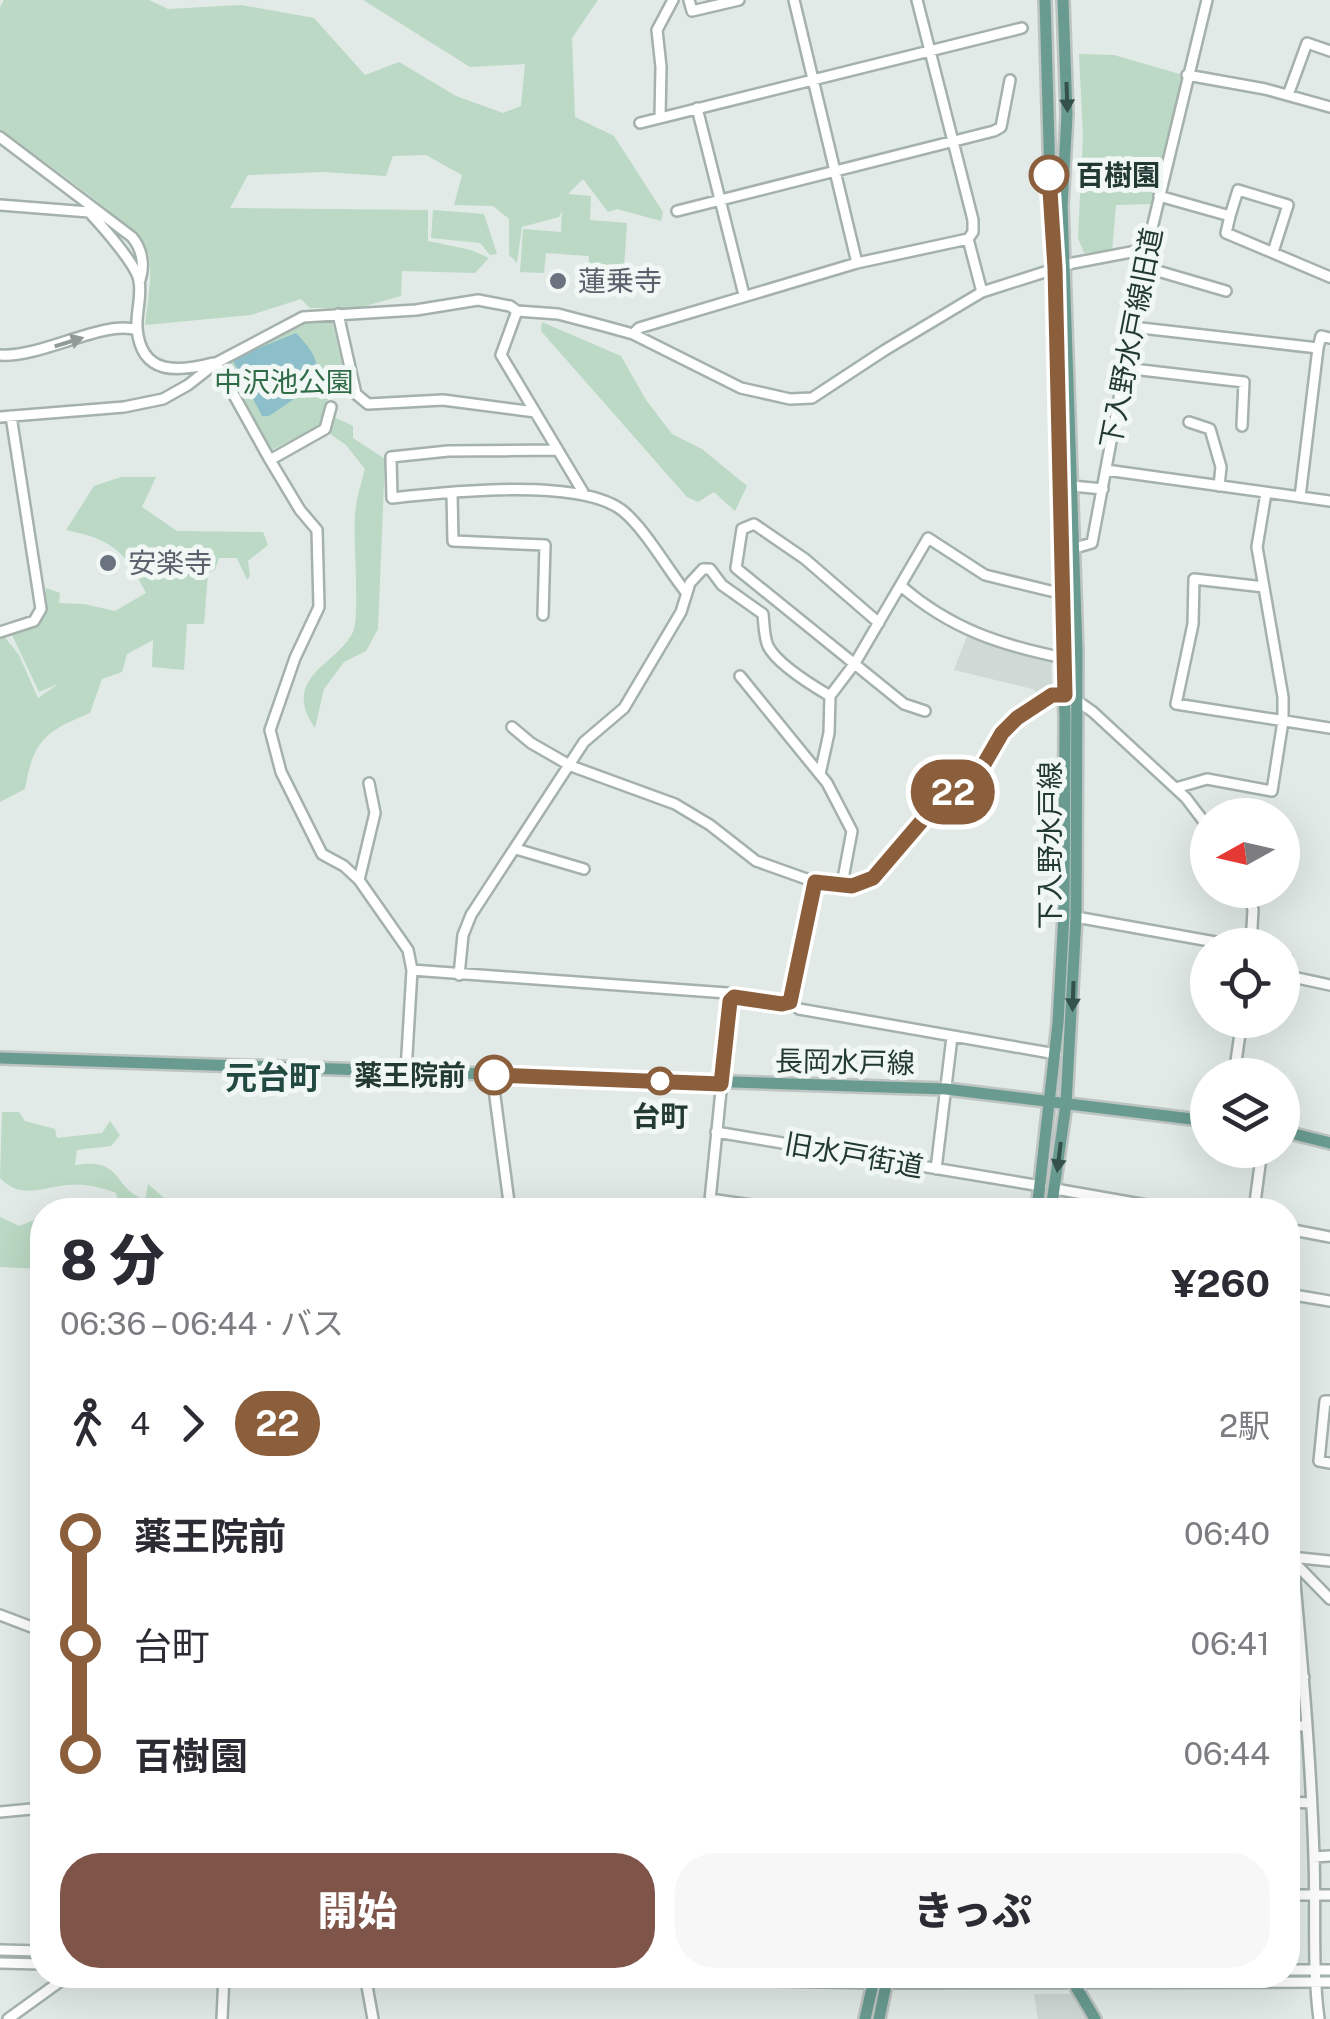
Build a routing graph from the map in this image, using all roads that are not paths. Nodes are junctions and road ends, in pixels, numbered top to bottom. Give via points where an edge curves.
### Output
1 (673, 0) edge
2 (689, 0) edge
3 (739, 0) edge
4 (794, 0) edge
5 (917, 0) edge
6 (1046, 0) edge
7 (1063, 0) edge
8 (1207, 0) edge
9 (1022, 28) dead end
10 (929, 50) junction
11 (1330, 51) edge
12 (1187, 75) junction
13 (813, 78) junction
14 (1010, 80) dead end
15 (1288, 95) junction
16 (1330, 106) edge
17 (697, 108) junction
18 (660, 117) junction
19 (640, 123) dead end
20 (0, 137) edge
21 (952, 141) junction
22 (834, 170) junction
23 (1159, 196) junction
24 (720, 200) junction
25 (0, 205) edge
26 (677, 211) dead end
27 (1230, 216) junction
28 (968, 239) junction
29 (1147, 250) junction
30 (1273, 252) junction
31 (856, 263) junction
32 (1060, 267) junction
33 (1144, 267) junction
34 (1330, 277) edge
35 (139, 281) junction
36 (1226, 291) dead end
37 (982, 292) junction
38 (744, 295) junction
39 (517, 311) junction
40 (338, 314) junction
41 (1132, 327) junction
42 (137, 330) junction
43 (633, 334) junction
44 (1330, 338) edge
45 (1318, 348) junction
46 (0, 354) edge
47 (216, 363) junction
48 (1124, 368) junction
49 (331, 407) dead end
50 (535, 412) junction
51 (5, 417) edge
52 (1189, 422) dead end
53 (1242, 426) dead end
54 (558, 450) junction
55 (270, 460) junction
56 (1106, 470) junction
57 (1072, 486) junction
58 (1219, 486) junction
59 (1103, 489) junction
60 (583, 492) junction
61 (452, 493) junction
62 (1266, 493) junction
63 (1300, 498) junction
64 (1330, 501) edge
65 (1075, 548) junction
66 (901, 586) junction
67 (1264, 587) junction
68 (685, 592) junction
69 (1063, 594) junction
70 (543, 615) dead end
71 (878, 623) junction
72 (0, 632) edge
73 (1064, 658) junction
74 (855, 663) junction
75 (740, 676) dead end
76 (830, 696) junction
77 (1071, 697) junction
78 (925, 711) dead end
79 (1283, 722) junction
80 (512, 727) dead end
81 (1330, 728) edge
82 (571, 766) junction
83 (820, 774) junction
84 (369, 782) dead end
85 (1176, 788) junction
86 (1190, 806) edge
87 (516, 849) junction
88 (584, 869) dead end
89 (359, 880) junction
90 (815, 882) junction
91 (842, 884) junction
92 (1076, 917) junction
93 (1190, 937) edge
94 (412, 970) junction
95 (459, 975) junction
96 (1300, 979) edge
97 (1330, 985) edge
98 (734, 997) junction
99 (790, 1002) junction
100 (952, 1036) junction
101 (1056, 1054) junction
102 (0, 1058) edge
103 (406, 1071) junction
104 (492, 1074) junction
105 (721, 1084) junction
106 (946, 1090) junction
107 (1052, 1102) junction
108 (1066, 1104) junction
109 (1190, 1119) edge
110 (716, 1132) junction
111 (1300, 1136) edge
112 (1330, 1143) edge
113 (1260, 1168) edge
114 (936, 1170) junction
115 (1041, 1186) junction
116 (1055, 1189) junction
117 (508, 1198) edge
118 (711, 1198) edge
119 (1039, 1198) edge
120 (1054, 1198) edge
121 (1107, 1198) edge
122 (1256, 1198) edge
123 (1300, 1231) edge
124 (1329, 1237) edge
125 (1300, 1296) edge
126 (1330, 1302) edge
127 (1330, 1401) edge
128 (1330, 1463) edge
129 (1300, 1558) edge
130 (1330, 1561) edge
131 (1300, 1568) edge
132 (1330, 1599) edge
133 (0, 1615) edge
134 (30, 1626) edge
135 (1300, 1649) edge
136 (1300, 1677) edge
137 (1304, 1677) junction
138 (1300, 1726) edge
139 (1307, 1726) junction
140 (1300, 1803) edge
141 (1311, 1803) junction
142 (30, 1809) edge
143 (0, 1812) edge
144 (1314, 1856) junction
145 (1330, 1856) edge
146 (1300, 1895) edge
147 (1314, 1895) junction
148 (1330, 1895) edge
149 (0, 1950) edge
150 (30, 1951) edge
151 (0, 1963) edge
152 (30, 1964) edge
153 (1300, 1970) edge
154 (1314, 1970) junction
155 (1330, 1970) edge
156 (1300, 1982) edge
157 (1314, 1982) junction
158 (1330, 1982) edge
159 (51, 1988) edge
160 (223, 1988) edge
161 (367, 1988) edge
162 (877, 1988) edge
163 (881, 1988) edge
164 (1076, 1988) edge
165 (8, 2019) edge
166 (222, 2019) edge
167 (373, 2019) edge
168 (865, 2019) edge
169 (879, 2019) edge
170 (1095, 2019) edge
171 (1319, 2019) edge

1 - 18 street via 657,30
2 - 3 street via 692,11
4 - 13 street
5 - 10 street
6 - 32 main road, 下入野水戸線 via 1048,174
7 -> 32 main road, 下入野水戸線 via 1068,115
8 - 12 street, 下入野水戸線旧道
9 - 10 street
10 - 13 street
10 - 21 street
11 - 15 street via 1307,42
12 - 15 street
12 - 23 street, 下入野水戸線旧道
13 - 17 street
13 - 22 street
14 - 21 street via 1001,127
15 - 16 street
17 - 18 street
17 - 24 street
18 - 19 street
20 - 35 street via 132,237 140,251
21 - 22 street
21 - 28 street via 973,220
22 - 24 street
22 - 31 street
23 - 27 street
23 - 29 street, 下入野水戸線旧道
24 - 26 street
24 - 38 street
25 - 35 street via 89,212
27 - 30 street via 1226,233
27 - 30 street via 1238,190 1288,206
28 - 31 street
28 - 37 street
29 - 32 street
29 - 33 street, 下入野水戸線旧道
30 - 34 street
31 - 38 street
32 - 37 street
32 - 57 main road, 下入野水戸線
32 - 69 main road, 下入野水戸線
33 - 36 street
33 - 41 street, 下入野水戸線旧道
35 - 42 street
37 - 43 street via 812,398 741,388
38 - 43 street
39 - 40 street via 478,300
39 - 43 street via 558,314
39 - 50 street via 501,355
40 - 47 street via 293,320
40 - 50 street via 356,394 368,404 443,400
41 - 45 street
41 - 48 street, 下入野水戸線旧道
46 -> 42 street via 21,355 119,328
42 - 47 street via 149,356 166,370
44 - 45 street via 1321,336
45 - 63 street
47 - 51 street via 151,403
47 - 55 street
48 - 53 street via 1244,382
48 - 56 street, 下入野水戸線旧道
49 - 55 street via 325,428
50 - 54 street
51 - 72 street via 40,609 34,622
52 - 58 street via 1210,429
54 - 60 street
54 - 61 street via 391,456 392,498
55 - 89 street via 317,530 319,606 270,730 272,742 322,854
56 - 58 street
56 - 59 street, 下入野水戸線旧道
57 - 59 street
57 - 65 main road, 下入野水戸線
58 - 62 street
59 - 65 street, 下入野水戸線旧道 via 1092,542
60 - 61 street
60 - 68 street via 626,512
61 - 70 street via 453,541 545,545
62 - 63 street
62 - 67 street via 1257,547
63 - 64 street
65 - 77 main road, 下入野水戸線
66 - 69 street via 928,538 985,575
66 - 71 street
66 - 73 street via 930,611 980,634
67 - 79 street
67 - 79 street via 1194,579 1193,624 1176,704
68 - 76 street via 710,568 763,614 772,651 796,676
68 - 82 street via 682,612 624,708 592,733
69 - 73 main road, 下入野水戸線
71 - 74 street
71 - 74 street via 754,524 742,529 736,568
73 - 77 main road, 下入野水戸線
74 - 76 street
74 - 78 street via 904,704
75 - 83 street
76 - 83 street
77 - 85 street
77 - 91 street via 1052,695 1017,718 980,771 938,802 873,878
77 - 92 main road, 下入野水戸線
77 - 101 main road, 下入野水戸線
79 - 81 street
79 - 85 street via 1272,791 1207,779
80 - 82 street
82 - 87 street
82 - 90 street via 675,804 756,861
83 - 91 street via 852,830
84 - 89 street via 375,813
85 - 86 street
87 - 88 street
87 - 95 street via 465,928
89 - 94 street via 398,931
90 - 91 street
90 - 99 street
92 - 93 street
92 -> 108 main road, 下入野水戸線
94 - 95 street
94 - 103 street
95 - 98 street
96 - 97 street
98 - 99 street
98 - 105 street
99 - 100 street via 799,1010
100 - 101 street
100 - 106 street
101 - 107 main road, 下入野水戸線
102 - 103 main road, 長岡水戸線
103 - 104 main road, 長岡水戸線
104 - 105 main road, 長岡水戸線
104 - 117 street
105 - 106 main road, 長岡水戸線
105 - 110 street
106 - 107 main road, 長岡水戸線
106 - 114 street
107 - 108 main road, 長岡水戸線
107 - 115 main road, 下入野水戸線
108 - 109 main road, 長岡水戸線
108 -> 116 main road, 下入野水戸線
110 - 114 street, 旧水戸街道
110 - 118 street
111 - 112 main road
113 - 122 street
114 - 115 street, 旧水戸街道
115 - 119 main road, 下入野水戸線
116 - 120 main road, 下入野水戸線
116 - 121 street
123 - 124 street
125 - 126 street
127 - 128 street via 1318,1461
129 - 130 street
131 - 132 street
133 - 134 street
135 - 137 street
136 - 137 street
137 - 139 street
138 - 139 street
139 - 141 street
140 - 141 street
141 - 144 street
142 - 143 street
144 - 145 street
144 - 147 street
146 - 147 street
147 - 148 street
147 - 154 street
149 - 150 street
151 - 152 street
153 - 154 street
154 - 155 street
154 - 157 street
156 - 157 street
157 - 158 street
157 - 171 street
159 - 165 street
160 - 166 street
161 - 167 street
162 - 168 main road
163 - 169 main road
164 - 170 main road

